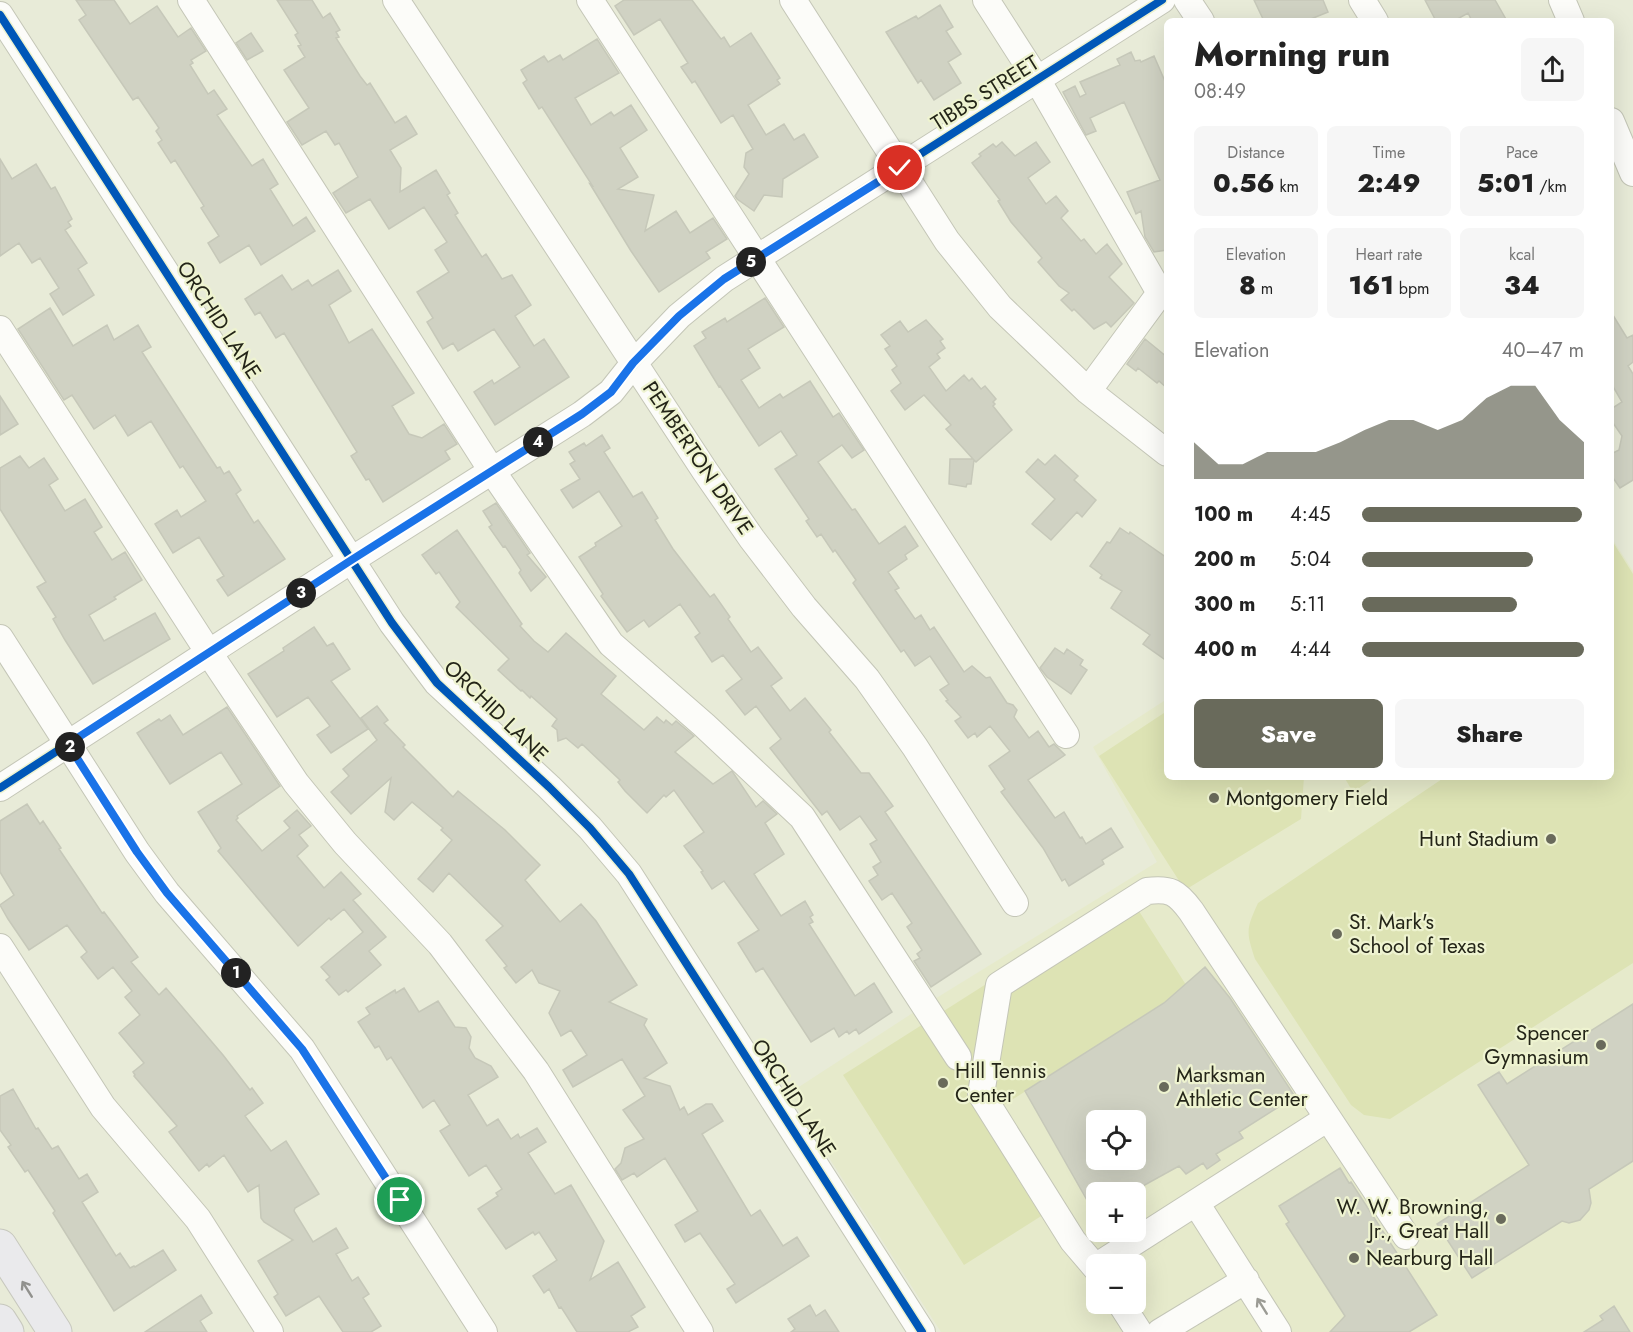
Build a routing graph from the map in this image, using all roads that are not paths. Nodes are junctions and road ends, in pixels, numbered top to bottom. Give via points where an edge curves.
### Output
1 (190, 0) edge
2 (396, 0) edge
3 (590, 0) edge
4 (793, 0) edge
5 (986, 0) edge
6 (1162, 0) edge
7 (1187, 0) edge
8 (1362, 0) edge
9 (1562, 0) edge
10 (0, 15) edge
11 (1199, 18) edge
12 (1373, 18) edge
13 (1570, 18) edge
14 (1038, 81) junction
15 (1614, 128) edge
16 (900, 168) junction
17 (1633, 173) edge
18 (757, 258) junction
19 (0, 329) edge
20 (633, 363) junction
21 (1088, 392) junction
22 (1164, 451) edge
23 (492, 471) junction
24 (353, 559) junction
25 (0, 638) edge
26 (209, 653) junction
27 (1066, 735) dead end
28 (68, 744) junction
29 (0, 788) edge
30 (1016, 903) dead end
31 (0, 947) edge
32 (958, 1057) dead end
33 (1328, 1118) junction
34 (1197, 1203) junction
35 (1406, 1236) dead end
36 (0, 1246) edge
37 (1117, 1254) edge
38 (1086, 1255) edge
39 (1246, 1280) junction
40 (1127, 1314) edge
41 (0, 1321) edge
42 (1172, 1329) edge
43 (7, 1332) edge
44 (55, 1332) edge
45 (270, 1332) edge
46 (484, 1332) edge
47 (700, 1332) edge
48 (922, 1332) edge
49 (1139, 1332) edge
50 (1278, 1332) edge

1 - 23 street
2 - 20 street, PEMBERTON DRIVE
3 - 18 street
4 - 16 street
5 - 14 street
6 - 14 street, TIBBS STREET
7 - 11 street
8 - 12 street
9 - 13 street
10 - 24 street, ORCHID LANE
14 - 16 street, TIBBS STREET
14 - 21 street via 1160,293
15 - 17 street
16 - 18 street, TIBBS STREET
16 - 21 street via 947,241 999,307
18 - 20 street, TIBBS STREET via 679,316
18 - 27 street
19 - 26 street
20 - 23 street, TIBBS STREET via 611,392
20 - 30 street, PEMBERTON DRIVE via 752,539 867,679 909,737
21 - 22 street
23 - 24 street, TIBBS STREET
23 - 32 street via 611,644 802,817
24 - 26 street, TIBBS STREET
24 - 48 street, ORCHID LANE via 392,623 437,683 549,786 629,874
25 - 28 street
26 - 28 street, TIBBS STREET
26 - 47 street via 296,783 345,843 440,944 536,1071
28 - 29 street, TIBBS STREET
28 - 46 street via 167,893 302,1049
31 - 45 street via 103,1107 198,1219
33 - 34 street
33 - 35 street
33 - 38 street via 1181,898 1165,889 1147,891 999,986 981,1094
34 - 37 street
34 - 39 street
44 -> 36 main road
39 - 42 street
50 -> 39 street
40 - 49 street
41 - 43 main road

